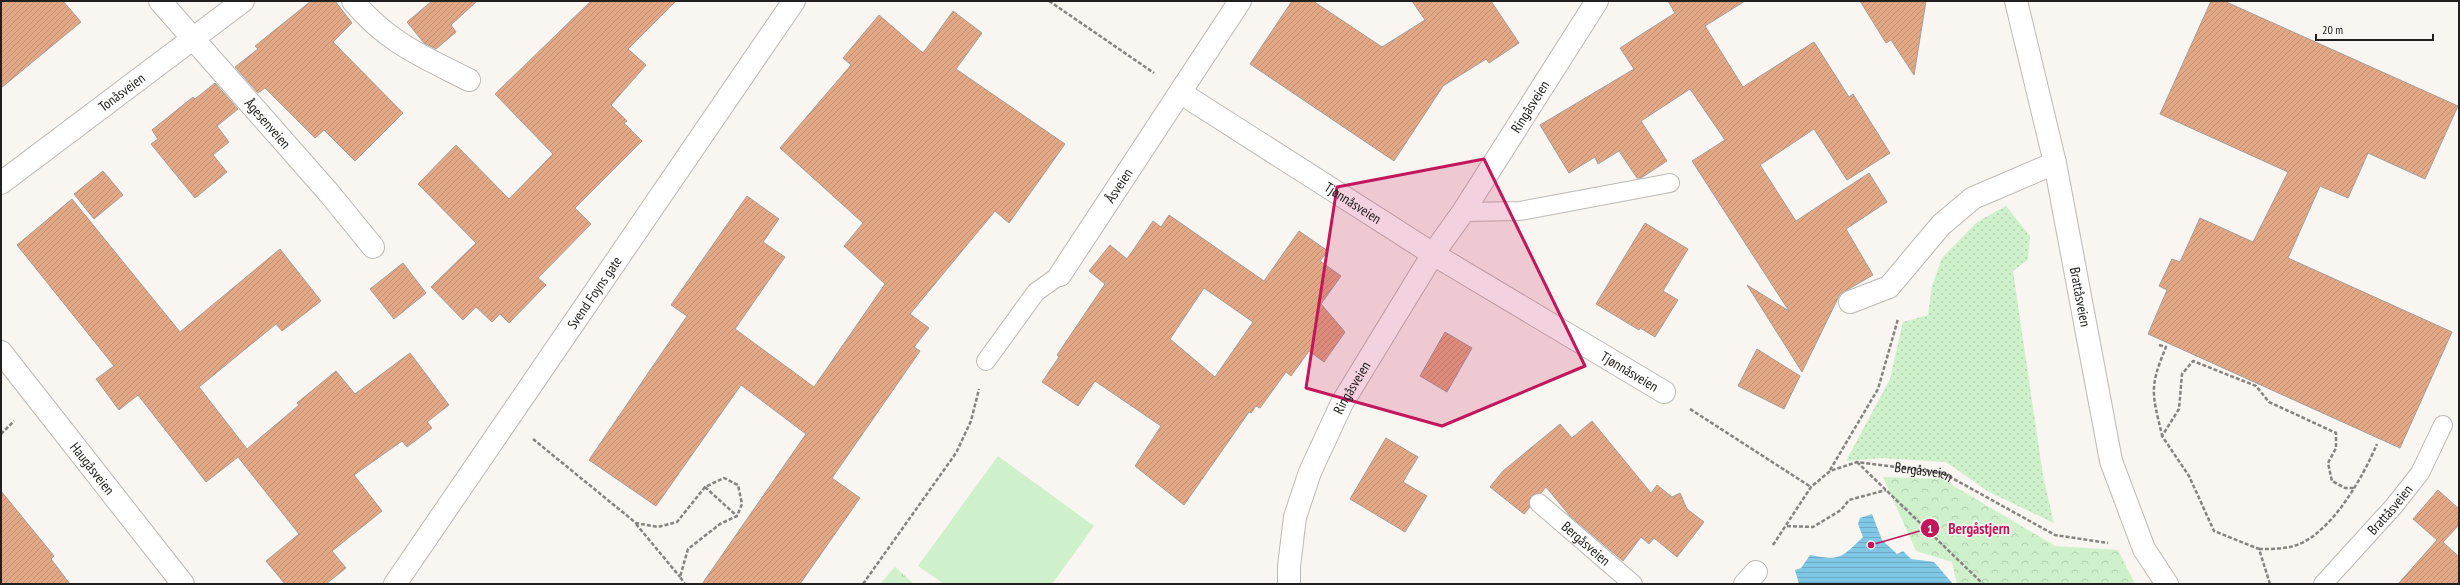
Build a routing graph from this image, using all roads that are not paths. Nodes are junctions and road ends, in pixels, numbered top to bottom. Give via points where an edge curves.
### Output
1 (160, 1) edge
2 (243, 1) edge
3 (353, 1) edge
4 (794, 1) edge
5 (1240, 1) edge
6 (1597, 1) edge
7 (2016, 1) edge
8 (192, 39) junction
9 (469, 80) dead end
10 (1180, 93) junction
11 (2054, 163) junction
12 (1, 183) edge
13 (1670, 183) dead end
14 (1463, 212) junction
15 (373, 247) dead end
16 (1433, 254) junction
17 (1060, 275) joint
18 (1850, 302) dead end
19 (1, 352) edge
20 (986, 361) road end
21 (1664, 392) road end
22 (2443, 425) dead end
23 (1539, 503) dead end
24 (183, 584) edge
25 (395, 584) edge
26 (1289, 584) edge
27 (1633, 584) edge
28 (2167, 584) edge
29 (2323, 584) edge

1 - 8 street, Ågesenveien
2 - 8 street, Tonåsveien
3 - 9 street via 391,40
4 - 25 street, Svend Foyns gate
5 - 10 street, Åsveien
6 - 14 street, Ringåsveien
7 - 11 street, Brattåsveien
8 - 12 street, Tonåsveien
8 - 15 street, Ågesenveien via 329,193
10 - 16 street, Tjønnåsveien
10 - 17 street, Åsveien
11 - 18 street via 1973,198 1941,225 1889,286
11 - 28 street, Brattåsveien via 2111,460 2144,549
13 - 14 lane via 1520,211
14 - 16 street, Ringåsveien
16 - 21 street, Tjønnåsveien
16 - 26 street, Ringåsveien via 1342,403 1310,472 1295,517 1288,566
17 - 20 lane, Åsveien via 1036,292
19 - 24 street, Haugåsveien
22 - 29 lane, Brattåsveien via 2420,472 2394,506
23 - 27 lane, Bergåsveien

